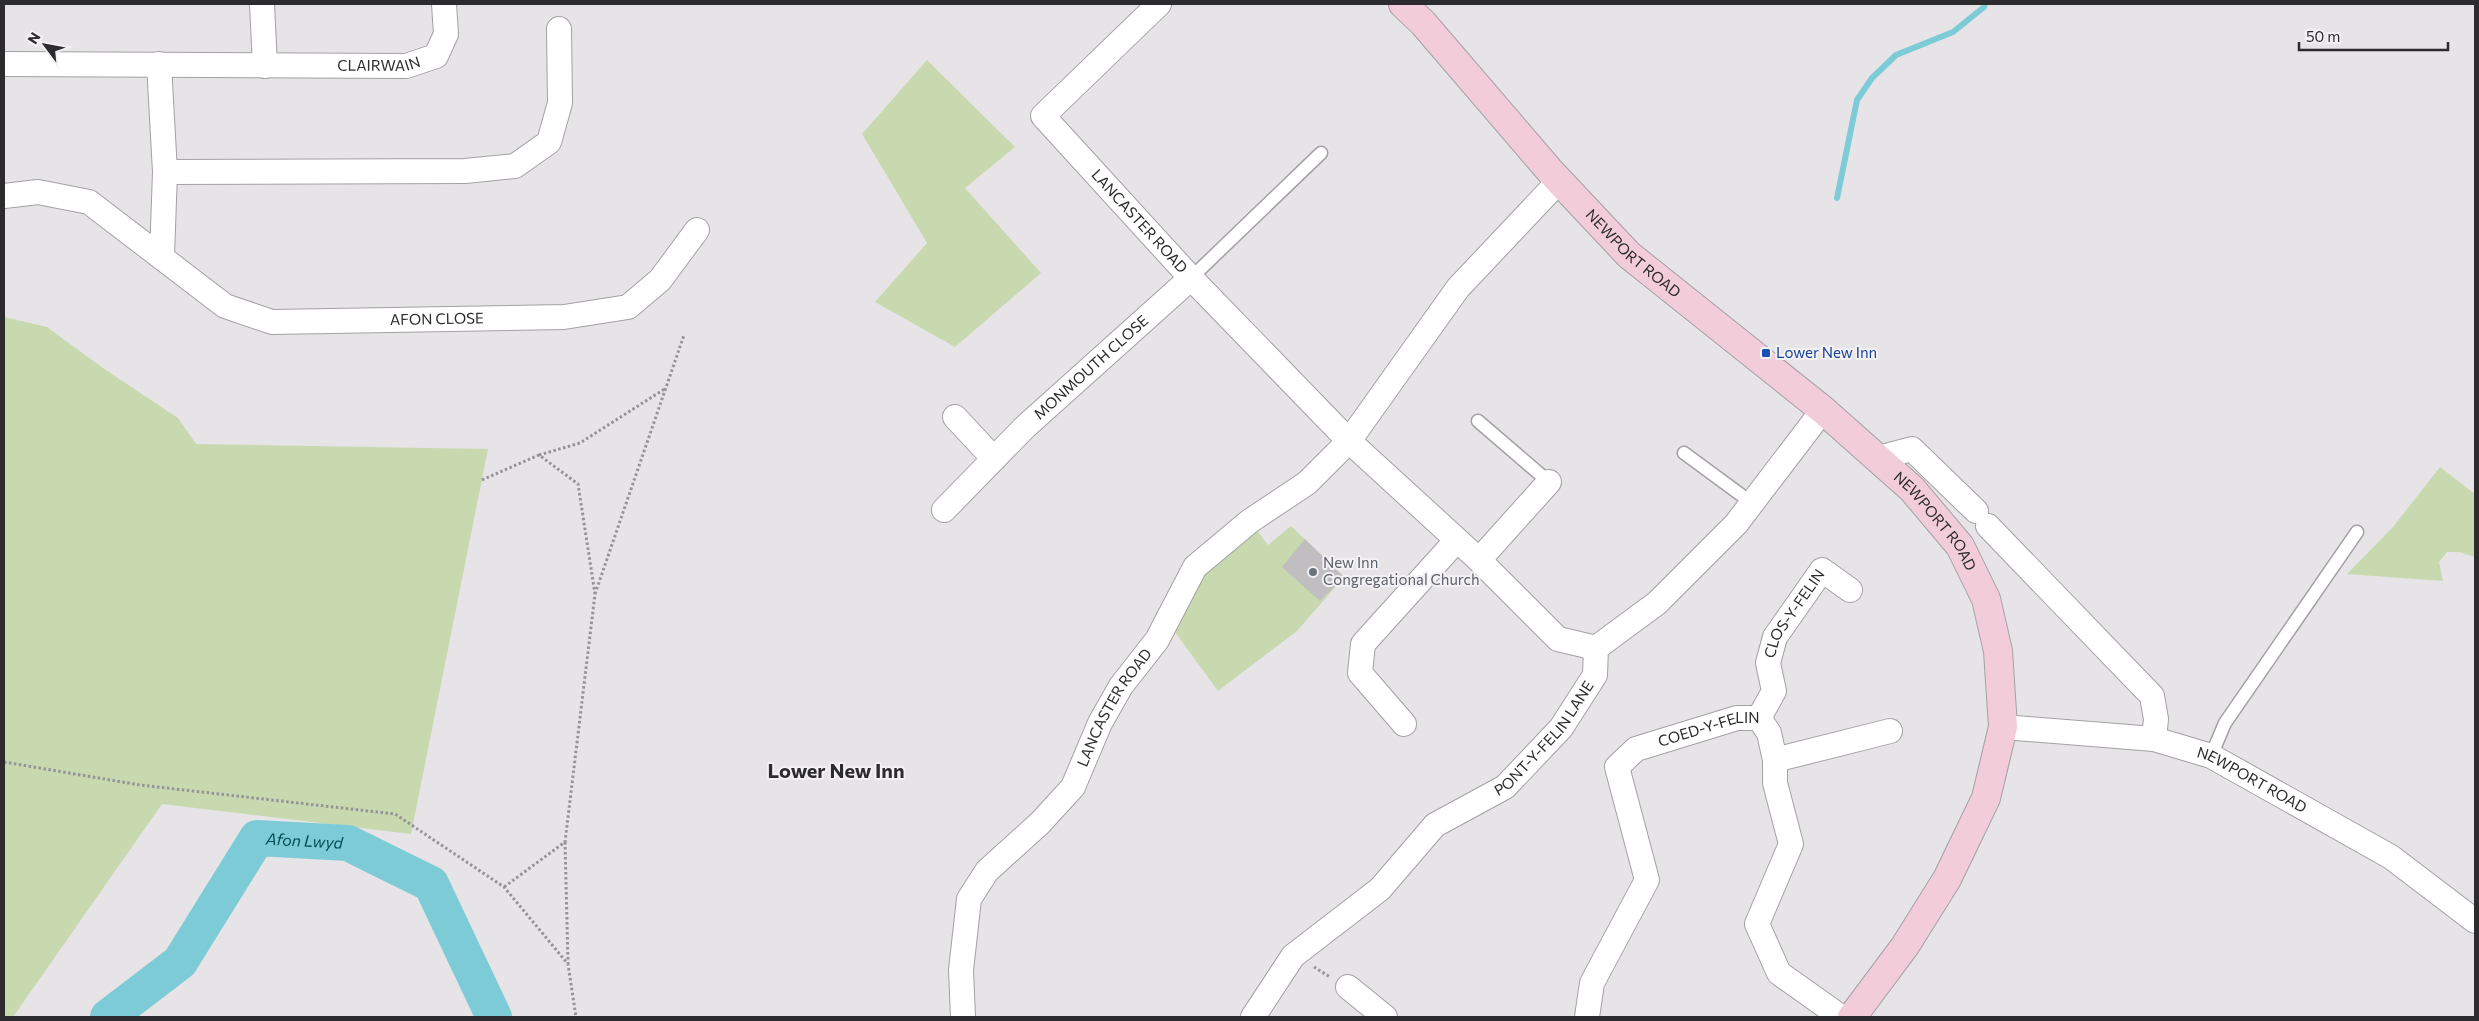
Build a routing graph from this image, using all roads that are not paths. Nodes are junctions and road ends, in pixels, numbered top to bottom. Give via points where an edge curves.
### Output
1 (262, 4) edge
2 (444, 4) edge
3 (1159, 4) edge
4 (1403, 4) edge
5 (560, 29) dead end
6 (4, 64) edge
7 (159, 64) junction
8 (265, 66) junction
9 (1320, 153) dead end
10 (165, 172) junction
11 (1559, 181) junction
12 (4, 196) edge
13 (697, 230) dead end
14 (162, 256) junction
15 (1191, 278) junction
16 (1822, 410) junction
17 (955, 417) dead end
18 (1478, 420) dead end
19 (1349, 441) junction
20 (1684, 453) dead end
21 (1878, 458) junction
22 (994, 459) junction
23 (1549, 482) joint
24 (1752, 503) junction
25 (944, 510) dead end
26 (2357, 532) dead end
27 (1456, 541) junction
28 (1479, 560) junction
29 (1850, 590) dead end
30 (1596, 648) junction
31 (1759, 718) junction
32 (1404, 724) dead end
33 (2003, 727) junction
34 (1890, 731) dead end
35 (2154, 739) junction
36 (2211, 756) junction
37 (1775, 760) junction
38 (2475, 921) edge
39 (1348, 987) road end
40 (963, 1017) edge
41 (1253, 1017) edge
42 (1385, 1017) edge
43 (1587, 1017) edge
44 (1841, 1017) edge
45 (1852, 1017) edge

1 - 8 street
2 - 8 street, CLAIRWAIN via 446,34 436,56 406,66
3 - 15 street, LANCASTER ROAD via 1043,116
4 - 11 street, NEWPORT ROAD
5 - 10 street via 560,103 548,142 515,166 465,171
6 - 7 street, CLAIRWAIN
7 - 8 street, CLAIRWAIN
7 - 10 street
9 - 15 lane
10 - 14 street
11 - 16 street, NEWPORT ROAD via 1629,255
11 - 19 street, LANCASTER ROAD via 1458,288
12 - 14 street, AFON CLOSE via 38,192 89,202
13 - 14 street, AFON CLOSE via 660,280 628,307 564,317 272,322 225,306
15 - 19 street, LANCASTER ROAD
15 - 22 street, MONMOUTH CLOSE via 1025,427
16 - 21 street, NEWPORT ROAD
16 - 24 street
17 - 22 street
18 - 23 lane
19 - 27 street, LANCASTER ROAD
19 - 40 street, LANCASTER ROAD via 1307,483 1250,521 1195,567 1157,640 1108,708 1073,786 1040,823 987,871 969,899 961,970
20 - 24 lane
21 - 33 street, NEWPORT ROAD via 1912,489 1960,546 1986,599 1998,651
21 - 35 street via 1912,449 1982,519 2152,696 2156,719
22 - 25 street, MONMOUTH CLOSE
23 - 28 street
24 - 30 street via 1736,524 1657,603
26 - 36 lane via 2225,723
27 - 28 street, LANCASTER ROAD
27 - 32 street via 1363,644 1360,673
28 - 30 street, LANCASTER ROAD via 1558,639
29 - 31 street, CLOS-Y-FELIN via 1822,570 1775,637 1768,663 1774,691
30 - 41 street, PONT-Y-FELIN LANE via 1595,675 1561,728 1505,787 1435,825 1380,889 1293,956
31 - 37 street, COED-Y-FELIN via 1769,733
31 - 43 street, COED-Y-FELIN via 1737,718 1636,749 1617,767 1647,880 1592,983
33 - 35 street, NEWPORT ROAD
33 - 45 street via 1986,798 1947,879 1905,946
34 - 37 street
35 - 36 street, NEWPORT ROAD
36 - 38 street, NEWPORT ROAD via 2391,857
37 - 44 street, COED-Y-FELIN via 1775,783 1791,844 1757,924 1779,974
39 - 42 street

